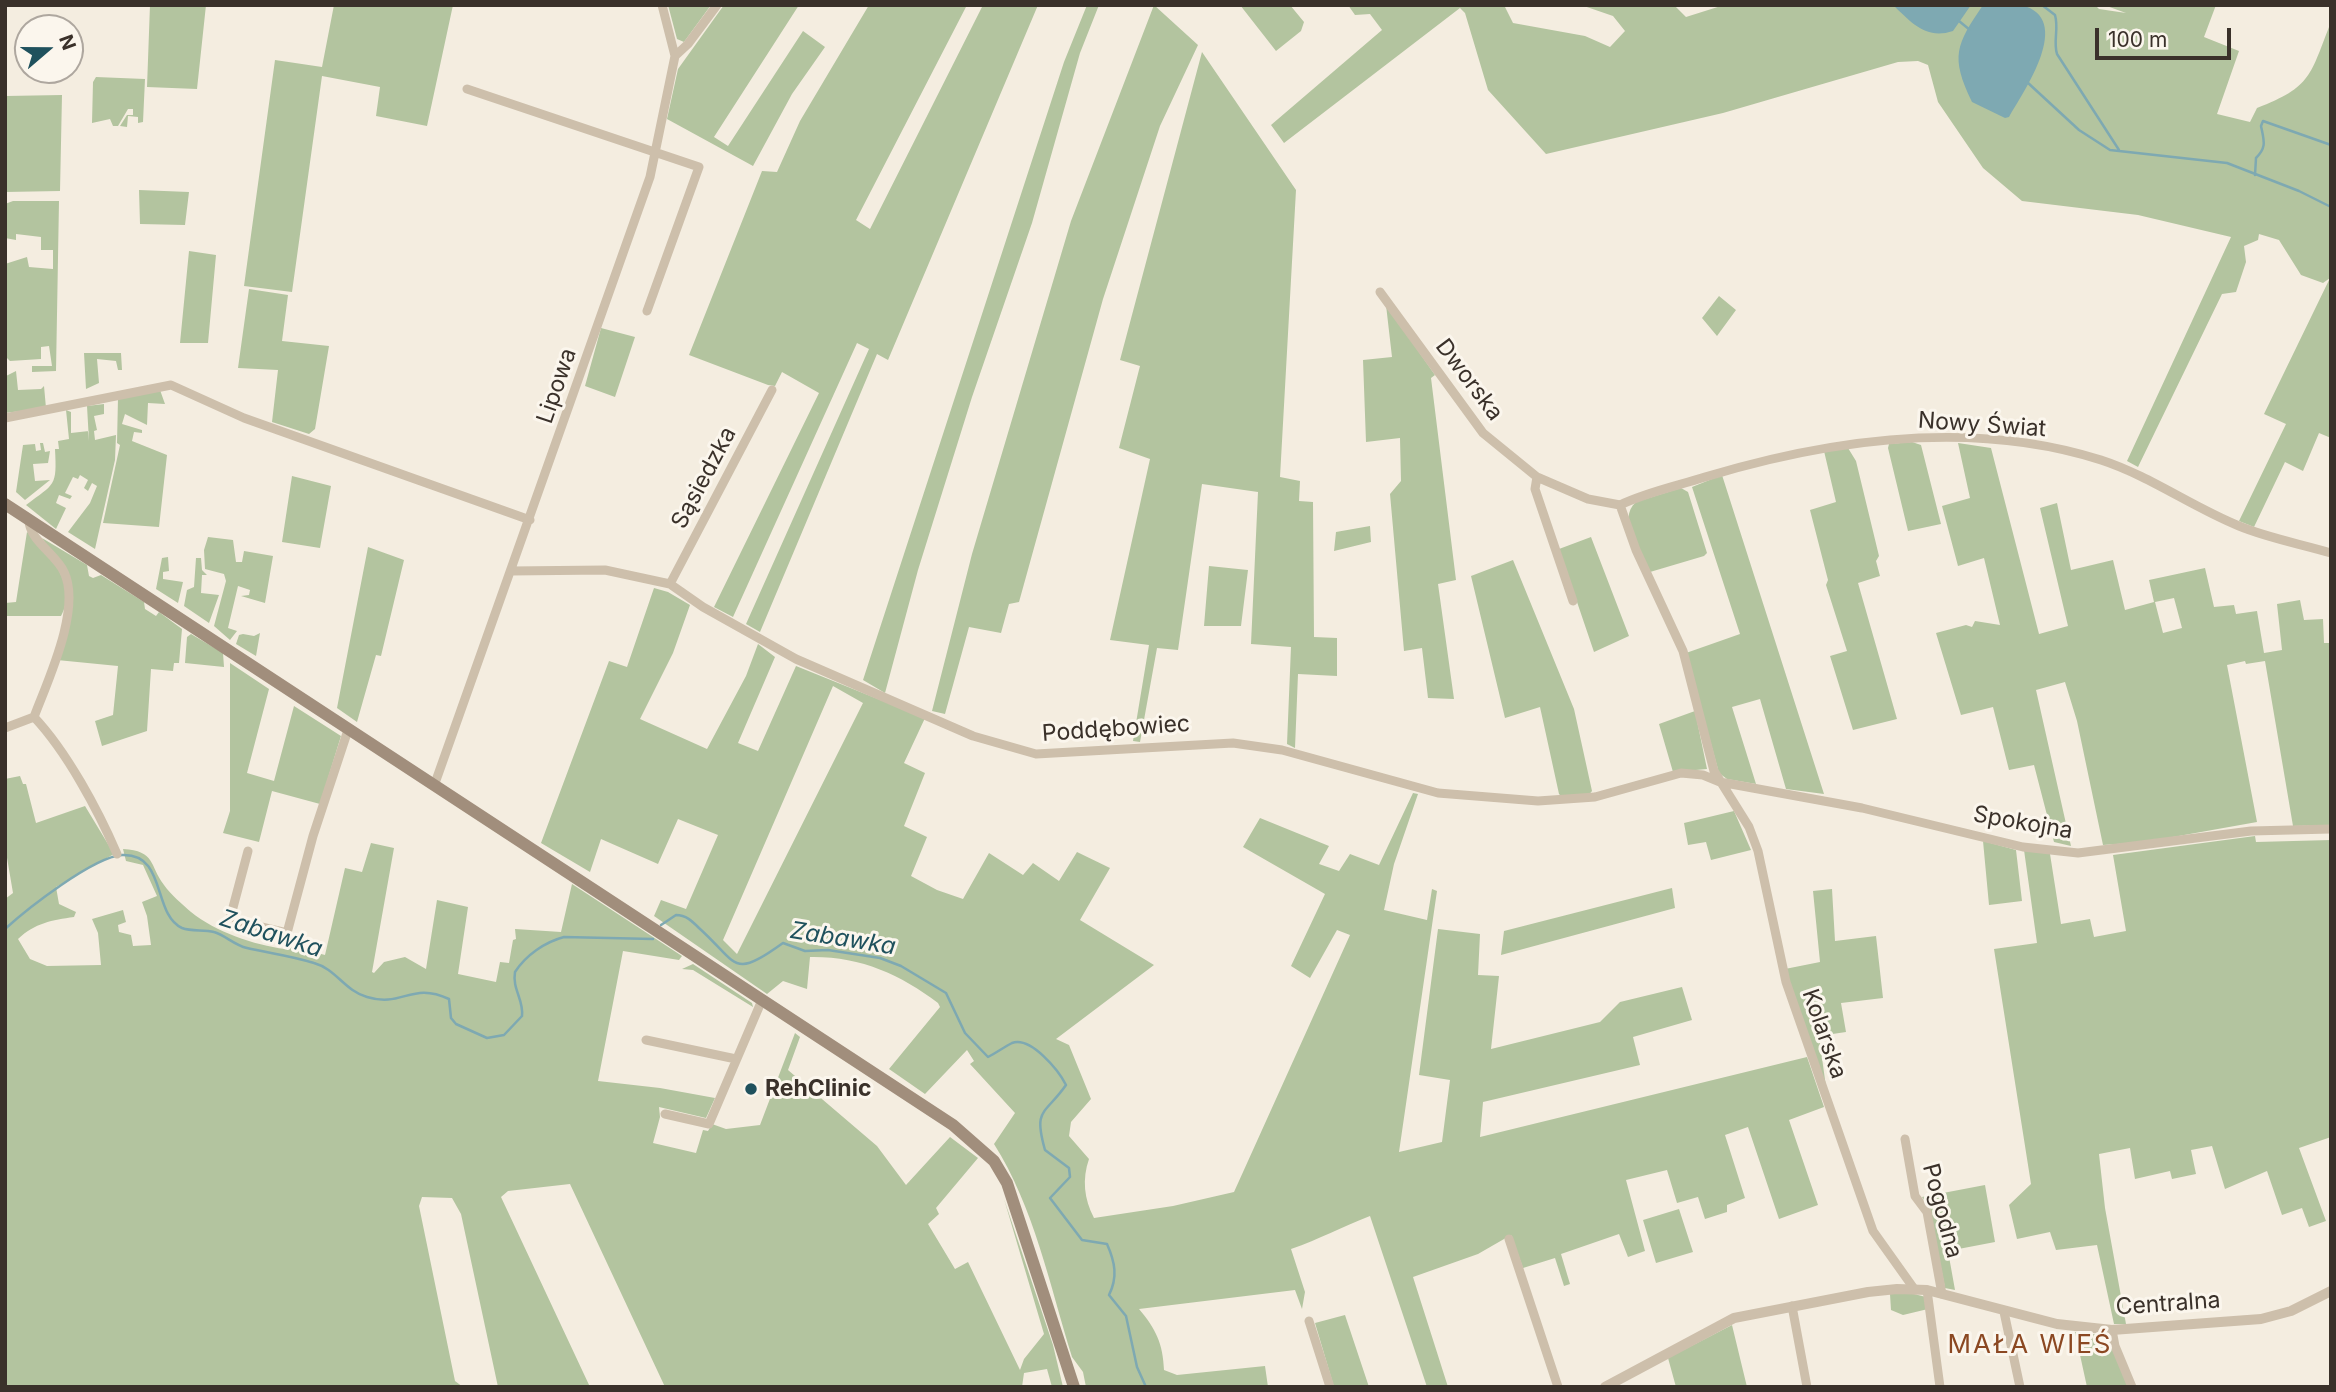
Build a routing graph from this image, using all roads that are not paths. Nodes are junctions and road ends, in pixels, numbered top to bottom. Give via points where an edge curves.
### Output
1 (662, 5) edge
2 (717, 5) edge
3 (675, 56) junction
4 (467, 89) dead end
5 (656, 154) junction
6 (1380, 292) dead end
7 (647, 311) dead end
8 (772, 390) dead end
9 (5, 418) edge
10 (1537, 477) junction
11 (5, 504) edge
12 (1620, 505) junction
13 (29, 520) junction
14 (530, 520) junction
15 (2331, 553) edge
16 (511, 571) junction
17 (670, 584) junction
18 (1573, 601) dead end
19 (34, 718) junction
20 (5, 728) edge
21 (348, 730) junction
22 (1716, 780) junction
23 (434, 786) junction
24 (2331, 829) edge
25 (248, 851) dead end
26 (117, 854) dead end
27 (762, 1000) junction
28 (646, 1040) dead end
29 (736, 1059) junction
30 (665, 1114) dead end
31 (1905, 1139) dead end
32 (1509, 1239) dead end
33 (1915, 1290) junction
34 (1927, 1290) junction
35 (2331, 1291) edge
36 (1942, 1294) junction
37 (1792, 1306) junction
38 (2004, 1312) junction
39 (1310, 1321) dead end
40 (2112, 1330) junction
41 (1074, 1387) edge
42 (1330, 1387) edge
43 (1558, 1387) edge
44 (1605, 1387) edge
45 (1807, 1387) edge
46 (1940, 1387) edge
47 (2020, 1387) edge
48 (2132, 1387) edge

1 - 3 street
2 - 3 street
3 - 5 street, Lipowa
4 - 5 street
5 - 7 street via 699,167
5 - 14 street, Lipowa
6 - 10 street, Dworska via 1483,433
8 - 17 street, Sąsiedzka
9 - 14 street via 171,385 244,418
10 - 12 street, Dworska via 1588,499
10 - 18 street via 1535,489
11 - 13 main road
12 - 15 street, Nowy Świat via 1798,451 1868,442 1973,439 2052,448 2098,459 2241,527
12 - 22 street, Kolarska via 1683,651
13 - 19 street via 29,527 56,559 68,583 68,612 58,653
13 - 21 main road
14 - 16 street, Lipowa
16 - 17 street, Poddębowiec via 605,570
16 - 23 street, Lipowa
17 - 22 street, Poddębowiec via 796,659 973,736 1035,754 1233,743 1282,750 1438,793 1538,801 1595,797 1682,773
19 - 20 street
19 - 26 street via 53,738
21 - 23 main road
21 - 25 street via 287,933 240,922 232,915
22 - 24 street, Spokojna via 1862,808 2023,847 2078,853 2250,831
22 - 33 street, Kolarska via 1749,827 1758,852 1786,982 1873,1231
23 - 27 main road
27 - 29 street
27 - 41 main road via 953,1125 994,1161 1017,1207
28 - 29 street
29 - 30 street via 709,1124
31 - 36 street, Pogodna via 1915,1196 1927,1212
32 - 43 street
33 - 34 street, Centralna
33 - 37 street, Centralna via 1868,1292
34 - 36 street, Centralna
34 - 46 street
35 - 40 street, Centralna via 2291,1311 2261,1319
36 - 38 street, Centralna
37 - 44 street, Centralna via 1713,1327
37 - 45 street
38 - 40 street, Centralna
38 - 47 street
39 - 42 street
40 - 48 street

